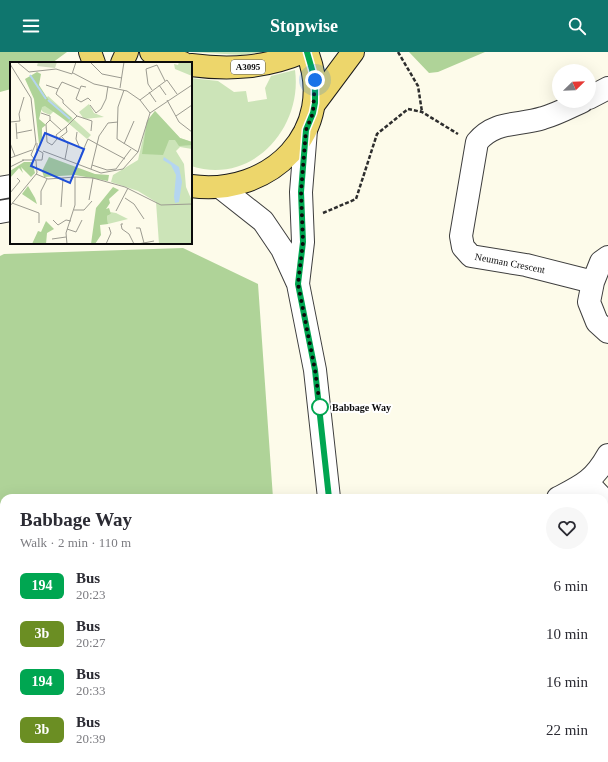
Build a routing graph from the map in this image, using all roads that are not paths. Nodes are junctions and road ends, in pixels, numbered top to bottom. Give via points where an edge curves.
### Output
1 (90, 52) edge
2 (127, 52) edge
3 (151, 52) edge
4 (303, 52) edge
5 (307, 52) edge
6 (352, 52) edge
7 (94, 62) edge
8 (122, 62) edge
9 (179, 62) edge
10 (192, 65) edge
11 (608, 88) edge
12 (596, 94) edge
13 (315, 103) junction
14 (566, 108) edge
15 (306, 130) junction
16 (10, 186) edge
17 (192, 186) edge
18 (220, 187) junction
19 (0, 188) edge
20 (10, 210) edge
21 (0, 212) edge
22 (608, 257) edge
23 (593, 282) junction
24 (298, 284) junction
25 (608, 332) edge
26 (608, 455) edge
27 (587, 482) junction
28 (329, 494) edge
29 (565, 494) edge
30 (598, 494) edge

1 - 7 main road
2 - 8 main road
3 - 9 main road
4 - 10 main road, A3095 via 280,61 250,67 219,68
5 - 13 main road via 315,80
6 - 13 main road
11 - 12 street
13 - 15 main road
14 - 23 street, Neuman Crescent via 542,118 494,128 477,142 461,236 463,247 472,256 526,265
15 - 18 main road via 287,155 271,170 250,180
15 - 24 street via 301,192 303,242
16 - 19 street
17 - 18 main road
18 - 24 street via 263,221 282,248
20 - 21 street
22 - 23 street via 601,262
23 - 25 street via 589,302 597,322
24 - 28 street via 315,370
26 - 27 street
27 - 29 street
27 - 30 street

